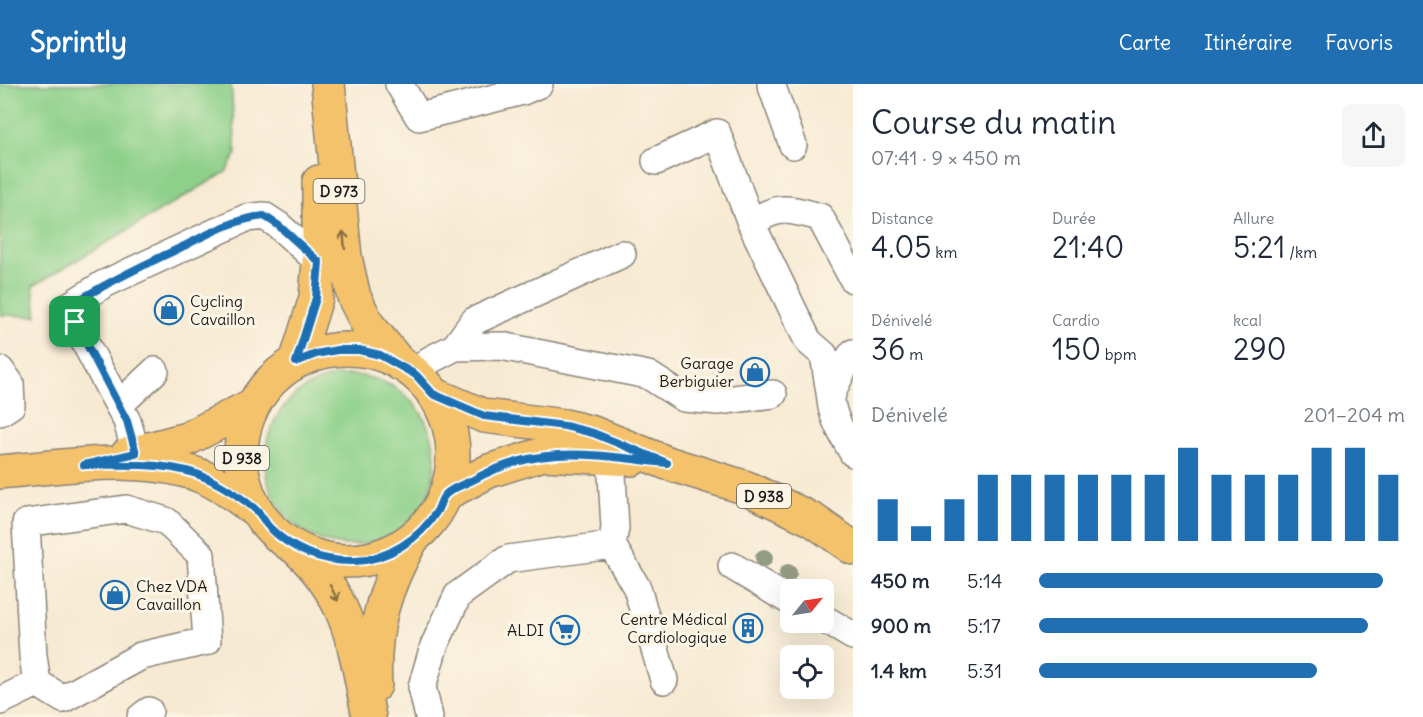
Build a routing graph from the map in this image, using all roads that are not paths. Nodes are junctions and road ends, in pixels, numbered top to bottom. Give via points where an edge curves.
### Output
1 (320, 84) edge
2 (328, 84) edge
3 (399, 84) edge
4 (539, 84) edge
5 (771, 84) edge
6 (793, 145) dead end
7 (656, 161) dead end
8 (751, 223) junction
9 (622, 254) dead end
10 (319, 262) junction
11 (853, 279) edge
12 (455, 347) junction
13 (853, 353) edge
14 (296, 362) junction
15 (0, 370) edge
16 (155, 371) dead end
17 (416, 378) junction
18 (773, 394) dead end
19 (831, 399) junction
20 (119, 405) junction
21 (253, 405) junction
22 (0, 412) edge
23 (136, 453) junction
24 (853, 453) edge
25 (611, 457) junction
26 (667, 463) junction
27 (84, 465) junction
28 (0, 472) edge
29 (445, 494) junction
30 (256, 510) junction
31 (412, 539) junction
32 (612, 545) junction
33 (853, 548) edge
34 (297, 549) junction
35 (732, 566) dead end
36 (780, 595) edge
37 (834, 626) edge
38 (853, 636) edge
39 (664, 680) dead end
40 (38, 683) junction
41 (3, 695) edge
42 (369, 717) edge
43 (376, 717) edge
44 (429, 717) edge

1 - 10 main road, D 973
17 -> 2 main road, D 973 via 368,325 354,297 345,257
3 - 4 lane via 419,117
5 - 6 lane
7 - 8 lane via 717,133
8 - 11 lane via 786,208 820,217
8 - 19 lane via 808,341 824,355
9 - 12 lane via 474,321
10 - 14 main road, D 973 via 316,298
10 - 20 lane via 264,216 246,218 104,284 71,305 75,322
12 - 17 lane via 430,360
12 - 18 lane via 501,346 648,375 684,398 718,401
13 - 19 lane
14 - 17 main road, D 938 via 337,350 359,350 380,355
14 - 21 main road, D 938 via 265,388
15 - 22 lane via 10,383 11,405
16 - 20 lane
17 - 26 main road, D 938 via 484,416 593,433
17 - 29 main road, D 938 via 444,412 453,453
19 - 24 lane
20 - 23 lane
21 - 23 main road, D 938 via 187,439
21 - 30 main road, D 938 via 241,447 247,490
23 - 27 main road, D 938
25 - 26 main road, D 938
25 - 29 main road, D 938 via 543,454 489,471
25 - 32 lane via 615,528
26 - 33 main road, D 938 via 781,503
27 - 28 main road, D 938
27 - 30 main road, D 938 via 188,471 209,479
29 - 31 main road, D 938 via 437,511
30 - 34 main road, D 938 via 281,538
31 - 34 main road, D 938 via 376,557 356,561 316,557
31 - 43 main road via 393,574 378,615
32 - 39 lane via 636,588
32 - 44 lane via 508,559 458,595 434,646 422,687
34 -> 42 main road via 333,588 347,621
35 - 36 lane
37 - 38 lane
40 - 40 lane via 63,699 141,656 207,641 201,555 166,521 126,509 26,523
40 - 41 lane

